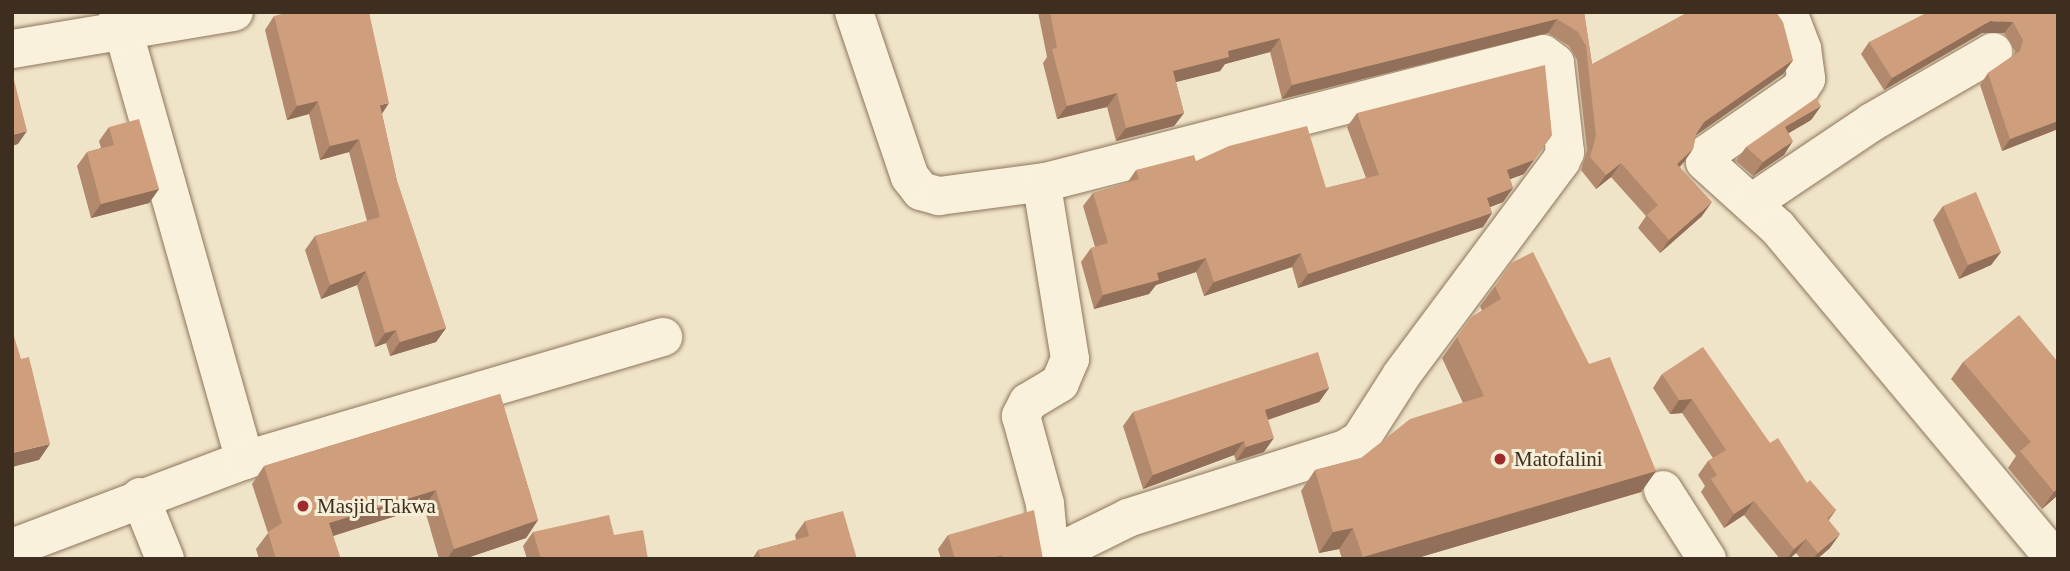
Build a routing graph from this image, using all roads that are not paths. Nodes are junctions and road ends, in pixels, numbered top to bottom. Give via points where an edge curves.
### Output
1 (234, 12) edge
2 (854, 12) edge
3 (1788, 12) edge
4 (121, 21) edge
5 (12, 49) edge
6 (1993, 52) dead end
7 (1046, 182) junction
8 (1753, 202) junction
9 (663, 337) dead end
10 (245, 460) junction
11 (1663, 490) dead end
12 (140, 497) junction
13 (12, 548) edge
14 (2052, 553) edge
15 (165, 559) edge
16 (1050, 559) edge
17 (1056, 559) edge
18 (1707, 559) edge

1 - 4 street
2 - 7 street via 914,185 939,195 960,196
3 - 8 street via 1802,49 1806,79 1798,90 1707,154 1704,162
4 - 5 street
4 - 10 street
6 - 8 street via 1872,122
7 - 16 street via 1043,192 1070,359 1060,383 1028,402 1021,416 1045,504
7 - 17 street via 1543,54 1555,63 1565,152 1561,161 1401,376 1360,440 1345,449 1128,518 1061,551
8 - 14 street
9 - 10 street
10 - 12 street
11 - 18 street
12 - 13 street
12 - 15 street

